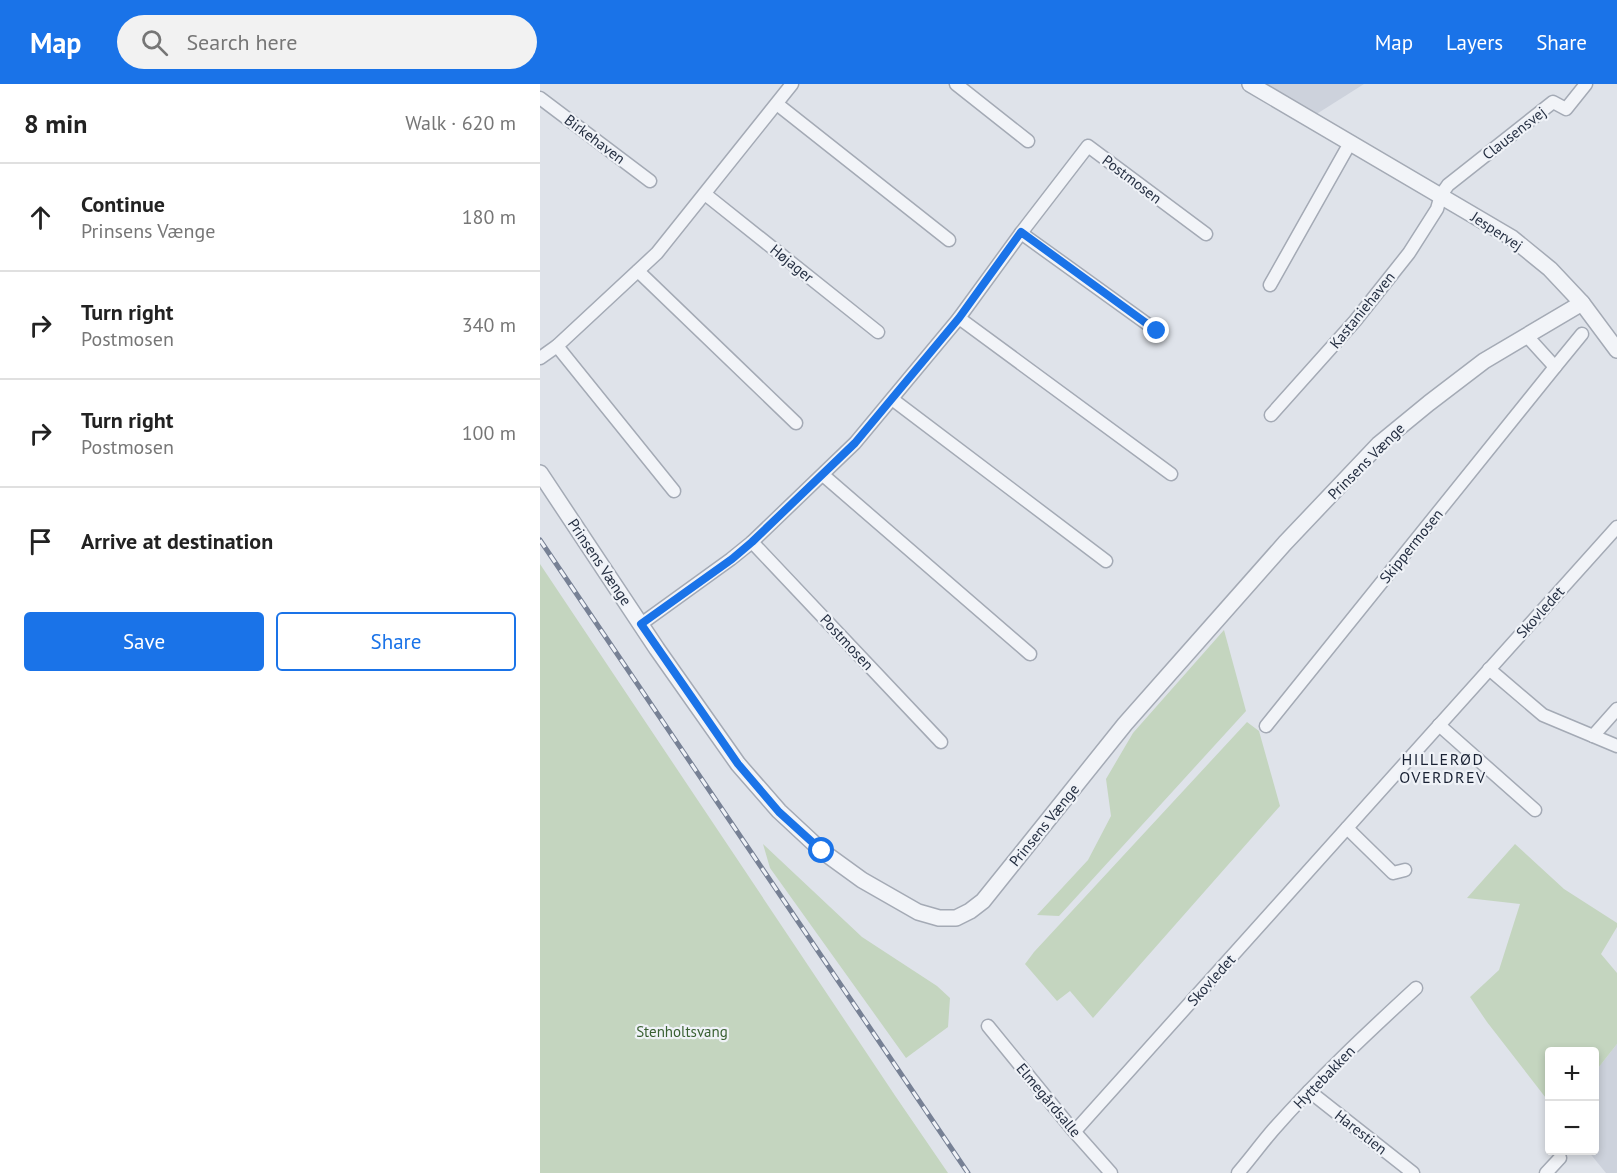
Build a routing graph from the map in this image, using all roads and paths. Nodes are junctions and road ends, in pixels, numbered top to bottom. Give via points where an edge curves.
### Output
1 (792, 84) edge
2 (956, 84) edge
3 (1250, 84) edge
4 (1586, 84) edge
5 (540, 98) edge
6 (777, 104) junction
7 (1028, 141) dead end
8 (1350, 143) junction
9 (650, 181) dead end
10 (705, 194) junction
11 (1441, 195) junction
12 (1021, 232) junction
13 (1206, 234) dead end
14 (949, 240) dead end
15 (638, 271) junction
16 (1270, 285) dead end
17 (1582, 303) junction
18 (959, 318) junction
19 (1157, 331) dead end
20 (878, 332) dead end
21 (1582, 334) dead end
22 (1526, 335) junction
23 (557, 346) junction
24 (1617, 350) edge
25 (540, 358) edge
26 (1556, 367) junction
27 (892, 399) junction
28 (1271, 416) dead end
29 (796, 423) dead end
30 (540, 473) edge
31 (1171, 474) dead end
32 (823, 475) junction
33 (674, 491) dead end
34 (1617, 527) edge
35 (752, 542) junction
36 (1106, 561) dead end
37 (641, 624) junction
38 (1030, 654) dead end
39 (1489, 669) junction
40 (1617, 709) edge
41 (1439, 725) junction
42 (1266, 726) dead end
43 (1593, 736) junction
44 (941, 742) dead end
45 (1617, 746) edge
46 (1535, 810) dead end
47 (1347, 828) junction
48 (1405, 870) dead end
49 (1416, 988) dead end
50 (988, 1026) dead end
51 (1309, 1091) junction
52 (1075, 1131) junction
53 (1560, 1158) dead end
54 (1111, 1173) edge
55 (1239, 1173) edge
56 (1413, 1173) edge
57 (1546, 1173) edge

1 - 6 street
2 - 7 street
3 - 8 street, Jespervej
4 - 11 street, Clausensvej via 1566,109 1553,102 1448,185
5 - 9 street, Birkehaven
6 - 10 street
6 - 14 street
8 - 11 street, Jespervej
8 - 16 street
10 - 15 street
10 - 20 street, Højager
11 - 17 street, Jespervej via 1512,238 1550,269
11 - 28 street, Kastaniehaven via 1437,209 1409,253
12 - 13 street, Postmosen via 1088,146
12 - 18 street, Postmosen
12 - 19 street
15 - 23 street
15 - 29 street
17 - 22 street, Prinsens Vænge
17 - 24 street, Jespervej
18 - 27 street, Postmosen
18 - 31 street
21 - 26 street, Skippermosen
22 - 26 street
22 - 37 street, Prinsens Vænge via 1484,361 1379,444 1285,543 1125,724 982,901 956,918 918,912 862,880 779,812 738,764
23 - 25 street
23 - 33 street
26 - 42 street, Skippermosen
27 - 32 street, Postmosen
27 - 36 street
30 - 37 street, Prinsens Vænge
32 - 35 street, Postmosen
32 - 38 street
34 - 39 street, Skovledet
35 - 37 street, Postmosen
35 - 44 street, Postmosen
39 - 41 street, Skovledet
39 - 43 street via 1543,715
40 - 43 street
41 - 46 street
41 - 47 street, Skovledet
43 - 45 street
47 - 48 street via 1393,873
47 - 52 street, Skovledet
49 - 51 street, Hyttebakken
50 - 52 street, Elmegårdsalle
51 - 55 street, Hyttebakken
51 - 56 street, Harestien
52 - 54 street, Elmegårdsalle
53 - 57 street

